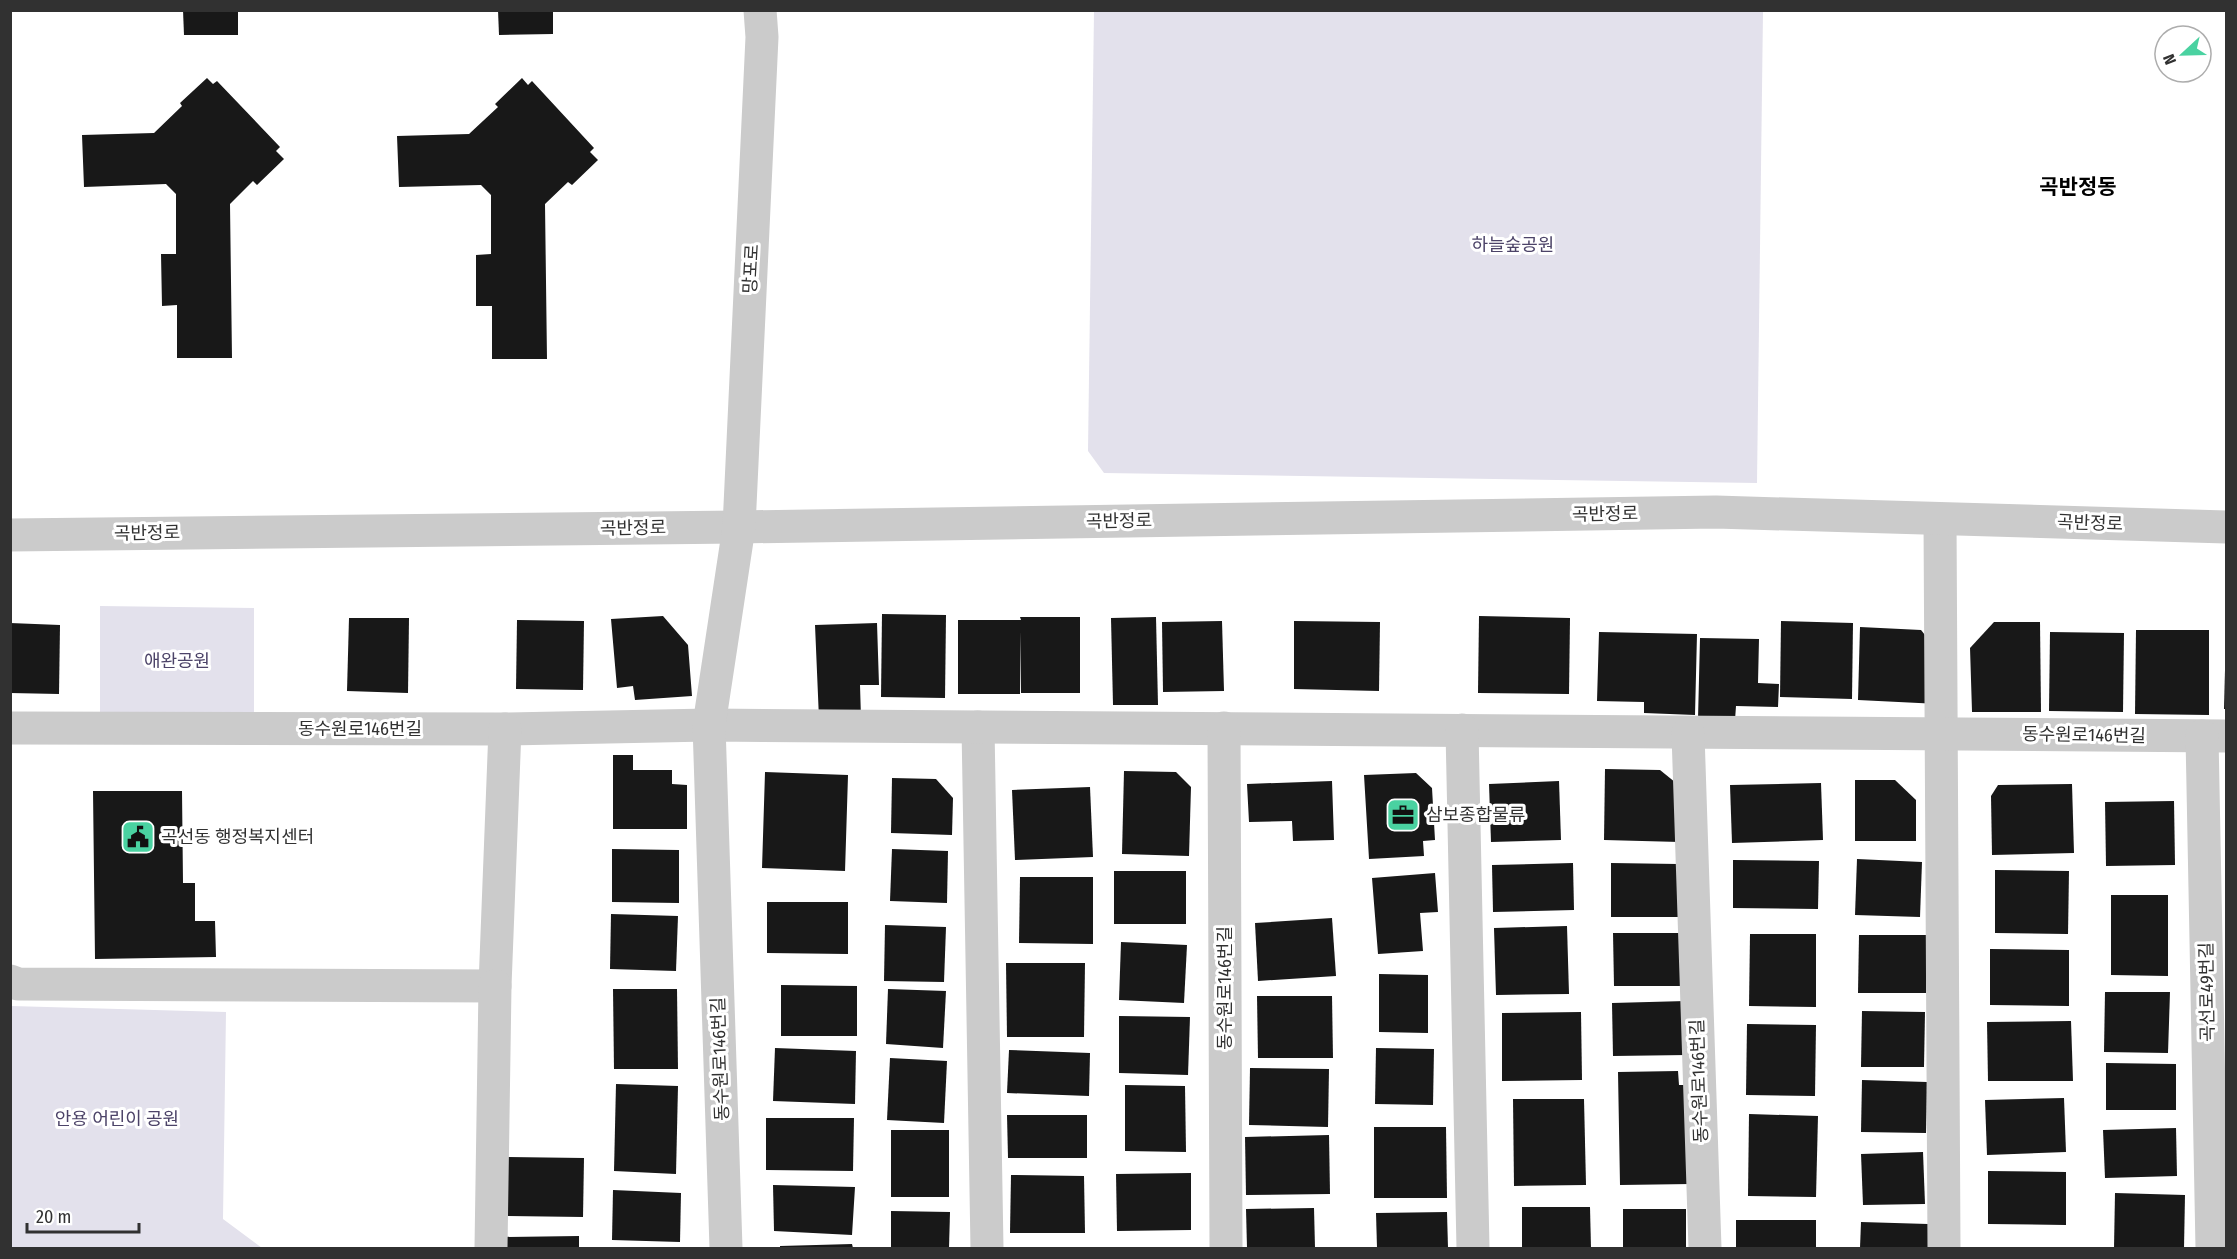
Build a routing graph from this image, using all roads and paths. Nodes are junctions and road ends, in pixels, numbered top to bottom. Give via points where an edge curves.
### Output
1 (760, 10) edge
2 (1941, 519) junction
3 (739, 526) junction
4 (2226, 527) edge
5 (10, 535) edge
6 (709, 725) junction
7 (978, 727) junction
8 (10, 728) edge
9 (1224, 728) junction
10 (505, 729) junction
11 (1462, 730) junction
12 (1688, 734) junction
13 (1942, 734) junction
14 (2214, 736) edge
15 (10, 981) edge
16 (495, 986) junction
17 (491, 1248) edge
18 (726, 1248) edge
19 (987, 1248) edge
20 (1226, 1248) edge
21 (1473, 1248) edge
22 (1705, 1248) edge
23 (1944, 1248) edge
24 (2212, 1248) edge

1 - 3 street, 망포로
2 - 3 street, 곡반정로 via 1716,512
2 - 4 street, 곡반정로
2 - 13 street
3 - 5 street, 곡반정로
3 - 6 street, 망포로
6 - 7 street, 동수원로146번길
6 - 10 street, 동수원로146번길
6 - 18 street, 동수원로146번길
7 - 9 street, 동수원로146번길
7 - 19 street
8 - 10 street, 동수원로146번길
9 - 11 street, 동수원로146번길
9 - 20 street, 동수원로146번길
10 - 16 street
11 - 12 street, 동수원로146번길
11 - 21 street
12 - 13 street, 동수원로146번길
12 - 22 street, 동수원로146번길
13 - 14 street, 동수원로146번길
13 - 23 street
14 - 24 street, 곡선로49번길
15 - 16 street
16 - 17 street

